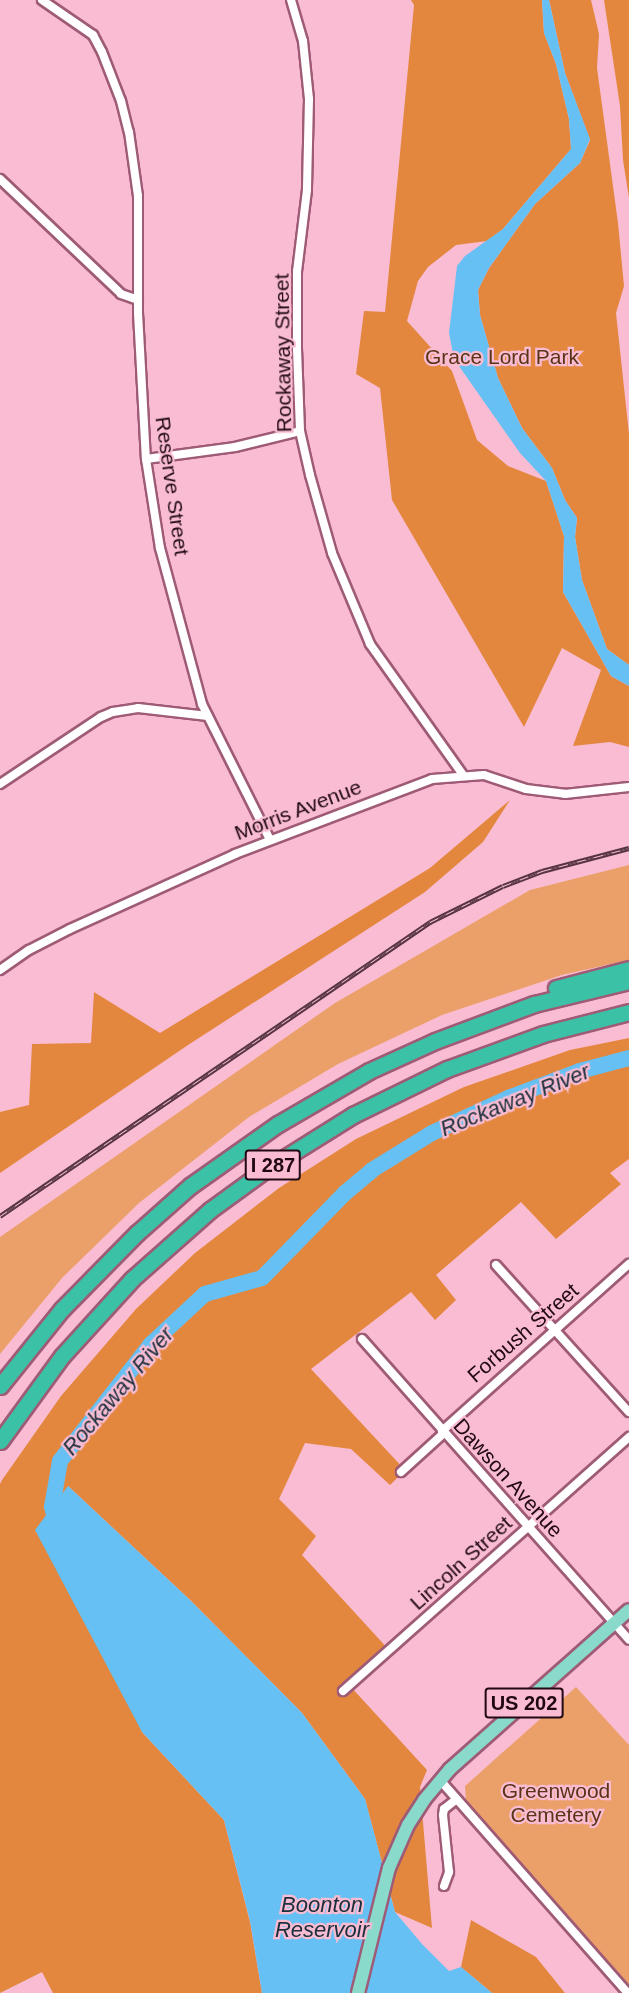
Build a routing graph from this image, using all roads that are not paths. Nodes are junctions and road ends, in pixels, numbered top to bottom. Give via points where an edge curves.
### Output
1 (42, 0) edge
2 (291, 0) edge
3 (0, 179) edge
4 (138, 300) junction
5 (300, 431) junction
6 (146, 459) junction
7 (208, 716) junction
8 (463, 775) junction
9 (0, 784) edge
10 (629, 787) edge
11 (270, 840) junction
12 (629, 969) edge
13 (0, 970) edge
14 (629, 981) edge
15 (629, 1012) edge
16 (369, 1071) junction
17 (629, 1264) edge
18 (496, 1265) dead end
19 (556, 1329) junction
20 (362, 1340) dead end
21 (0, 1386) edge
22 (629, 1412) edge
23 (443, 1432) junction
24 (629, 1437) edge
25 (0, 1441) edge
26 (401, 1472) dead end
27 (528, 1528) junction
28 (629, 1610) edge
29 (614, 1623) junction
30 (629, 1640) edge
31 (343, 1691) dead end
32 (440, 1780) junction
33 (457, 1799) junction
34 (444, 1886) dead end
35 (358, 1993) edge
36 (628, 1993) edge

1 - 4 street, Reserve Street via 93,35 121,101 138,196
2 - 5 street, Rockaway Street via 303,41 309,99 307,190 297,271
3 - 4 street via 121,294
4 - 6 street, Reserve Street
5 - 6 street via 235,447
5 - 8 street, Rockaway Street via 332,553 370,644
6 - 7 street, Reserve Street via 160,548
7 - 9 street via 138,708 113,712
7 - 11 street, Reserve Street
8 - 10 street, Morris Avenue via 484,775 526,789 565,794
8 - 11 street, Morris Avenue via 432,779
11 - 13 street, Morris Avenue via 70,929
12 - 16 highway via 558,987 492,1010
14 - 16 highway, I 287 via 502,1016
15 - 25 highway, I 287 via 543,1034 447,1069 363,1110 265,1170 210,1210 116,1296 55,1365
16 - 21 highway, I 287 via 248,1144 163,1209 85,1283
17 - 19 street, Forbush Street
18 - 19 street
19 - 22 street
19 - 23 street, Forbush Street
20 - 23 street, Dawson Avenue
23 - 26 street, Forbush Street
23 - 27 street, Dawson Avenue
24 - 27 street, Lincoln Street
27 - 29 street, Dawson Avenue
27 - 31 street, Lincoln Street
28 - 29 main road, US 202
29 - 30 street, Dawson Avenue
29 - 32 main road, US 202
32 - 33 street
32 - 35 main road, US 202 via 404,1832 389,1868
33 - 34 street via 442,1815 449,1872
33 - 36 street

